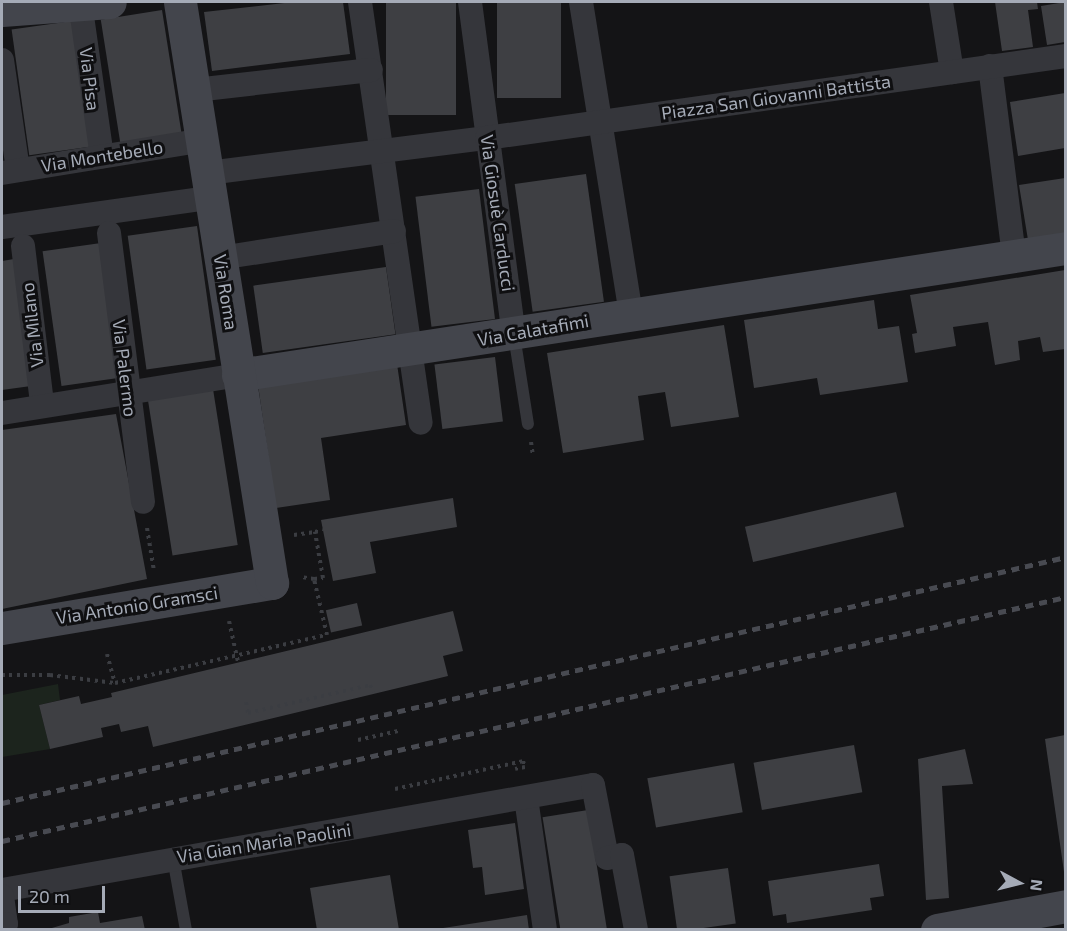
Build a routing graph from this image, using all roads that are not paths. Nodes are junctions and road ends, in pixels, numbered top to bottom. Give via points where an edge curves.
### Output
1 (180, 2) edge
2 (360, 2) edge
3 (470, 2) edge
4 (581, 2) edge
5 (941, 2) edge
6 (90, 3) edge
7 (2, 10) edge
8 (1065, 56) edge
9 (2, 60) edge
10 (990, 66) junction
11 (371, 70) junction
12 (952, 72) junction
13 (195, 90) junction
14 (600, 122) junction
15 (487, 138) junction
16 (203, 140) junction
17 (383, 151) junction
18 (102, 156) junction
19 (10, 171) edge
20 (204, 186) junction
21 (2, 226) edge
22 (394, 231) junction
23 (109, 233) dead end
24 (23, 246) dead end
25 (1065, 248) edge
26 (1014, 256) junction
27 (220, 258) junction
28 (631, 313) junction
29 (514, 334) junction
30 (411, 350) junction
31 (238, 375) junction
32 (128, 391) junction
33 (42, 404) junction
34 (2, 413) edge
35 (421, 423) dead end
36 (528, 424) dead end
37 (143, 502) dead end
38 (272, 583) joint
39 (2, 628) edge
40 (526, 798) junction
41 (172, 858) junction
42 (2, 890) edge
43 (2, 896) edge
44 (1065, 906) edge
45 (5, 926) edge
46 (186, 930) edge
47 (545, 930) edge
48 (636, 930) edge
49 (937, 930) edge

1 - 13 street, Via Roma
2 - 11 street
3 - 15 street, Via Giosuè Carducci
4 - 14 street
5 - 12 street
6 - 7 street
6 - 18 street, Via Pisa via 94,117
8 - 10 street, Piazza San Giovanni Battista
9 - 19 street
10 - 12 street, Piazza San Giovanni Battista
10 - 26 street
11 - 13 street
11 - 17 street
12 - 14 street, Piazza San Giovanni Battista
13 - 16 street, Via Roma
14 - 15 street, Piazza San Giovanni Battista
14 - 28 street
15 - 17 street, Piazza San Giovanni Battista
15 - 29 street, Via Giosuè Carducci
16 - 18 street, Via Montebello
16 - 20 street, Via Roma
17 - 20 street, Piazza San Giovanni Battista
17 - 22 street
18 - 19 street, Via Montebello
20 - 21 street, Piazza San Giovanni Battista
20 - 27 street, Via Roma
22 - 27 street
22 - 30 street
23 - 32 street, Via Palermo
24 - 33 street, Via Milano
25 - 26 street, Via Calatafimi
26 - 28 street, Via Calatafimi
27 - 31 street, Via Roma
28 - 29 street, Via Calatafimi
29 - 30 street, Via Calatafimi
29 - 36 lane, Via Giosuè Carducci
30 - 31 street, Via Calatafimi
30 - 35 street
31 - 32 street, Via Calatafimi
31 - 38 street, Via Roma
32 - 33 street, Via Calatafimi
32 - 37 street, Via Palermo
33 - 34 street, Via Calatafimi
38 - 39 street, Via Antonio Gramsci
40 - 41 street, Via Gian Maria Paolini
40 - 47 street
40 - 48 street, Via Gian Maria Paolini via 593,784 607,858 622,855
41 - 42 street, Via Gian Maria Paolini
41 - 46 lane
43 - 45 street
44 - 49 street

